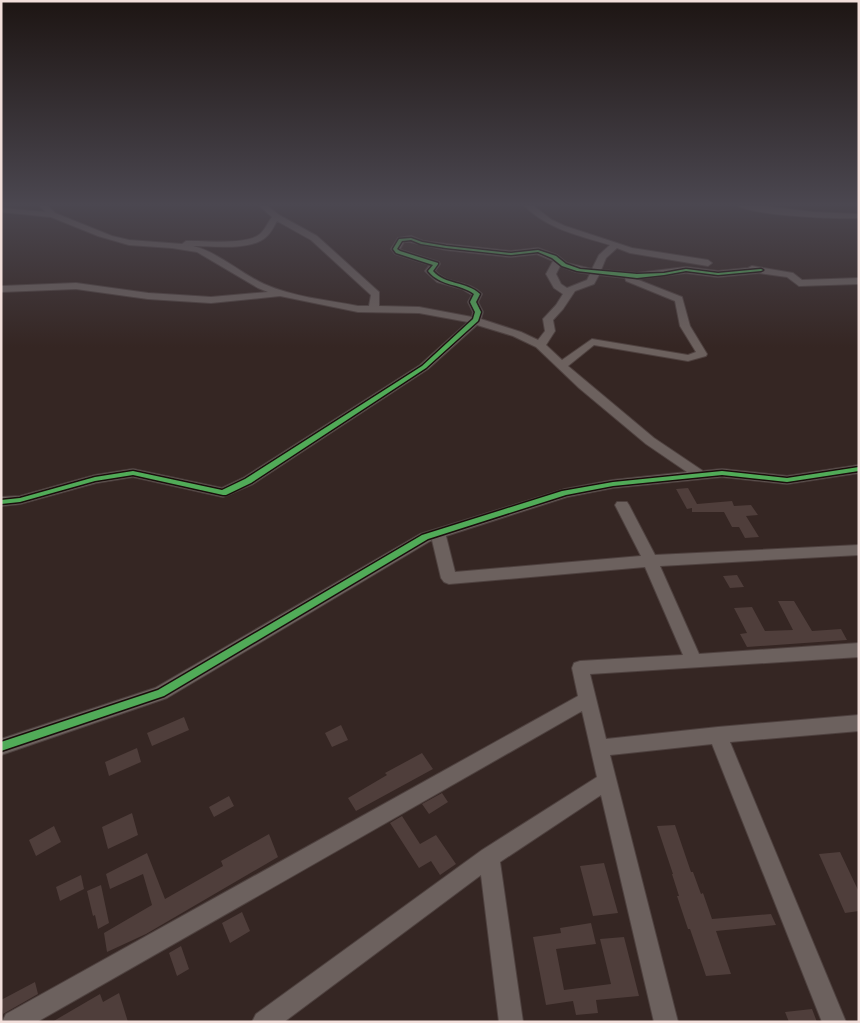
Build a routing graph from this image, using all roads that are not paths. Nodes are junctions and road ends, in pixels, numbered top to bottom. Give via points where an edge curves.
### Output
1 (202, 252) edge
2 (329, 252) edge
3 (398, 252) edge
4 (490, 252) edge
5 (531, 252) edge
6 (540, 252) edge
7 (608, 252) edge
8 (638, 252) edge
9 (558, 260) junction
10 (761, 270) junction
11 (592, 277) junction
12 (633, 277) junction
13 (859, 281) edge
14 (1, 289) edge
15 (567, 293) junction
16 (283, 294) junction
17 (374, 309) junction
18 (476, 320) junction
19 (540, 345) junction
20 (562, 364) junction
21 (859, 469) edge
22 (700, 475) junction
23 (1, 502) edge
24 (622, 505) dead end
25 (438, 533) junction
26 (859, 550) edge
27 (650, 561) junction
28 (859, 650) edge
29 (694, 661) junction
30 (586, 700) junction
31 (859, 723) edge
32 (718, 734) junction
33 (1, 746) edge
34 (600, 748) junction
35 (608, 780) junction
36 (489, 857) junction
37 (14, 1022) edge
38 (264, 1022) edge
39 (511, 1022) edge
40 (666, 1022) edge
41 (834, 1022) edge

1 - 16 street via 261,286
2 - 17 street via 376,294
3 - 18 street via 436,264 430,272 438,280 476,292 473,302 478,312
4 - 5 street
6 - 9 street
7 - 11 street
8 - 10 street
9 - 11 street
9 - 15 street via 551,274 557,286
10 - 12 street via 718,274 686,270
10 - 13 street via 790,275 799,283
11 - 12 street
11 - 15 street
12 - 20 street via 679,299 685,326 702,354 688,358 592,342
14 - 16 street via 76,286 148,296 211,300
15 - 19 street via 560,307 548,319 550,331
16 - 17 street via 358,309
17 - 18 street via 419,310
18 - 19 street
18 - 23 street via 424,367 248,481 223,493 134,473
19 - 20 street
20 - 22 street via 583,386 650,441
21 - 22 street via 787,480 722,473
22 - 25 street via 612,484 565,494
24 - 27 street
25 - 27 street via 449,578
25 - 33 street via 417,542 161,693
26 - 27 street
27 - 29 street
28 - 29 street
29 - 30 street via 580,668
30 - 34 street
30 - 37 street
31 - 32 street
32 - 34 street
32 - 41 street
34 - 35 street
35 - 36 street
35 - 40 street
36 - 38 street
36 - 39 street

